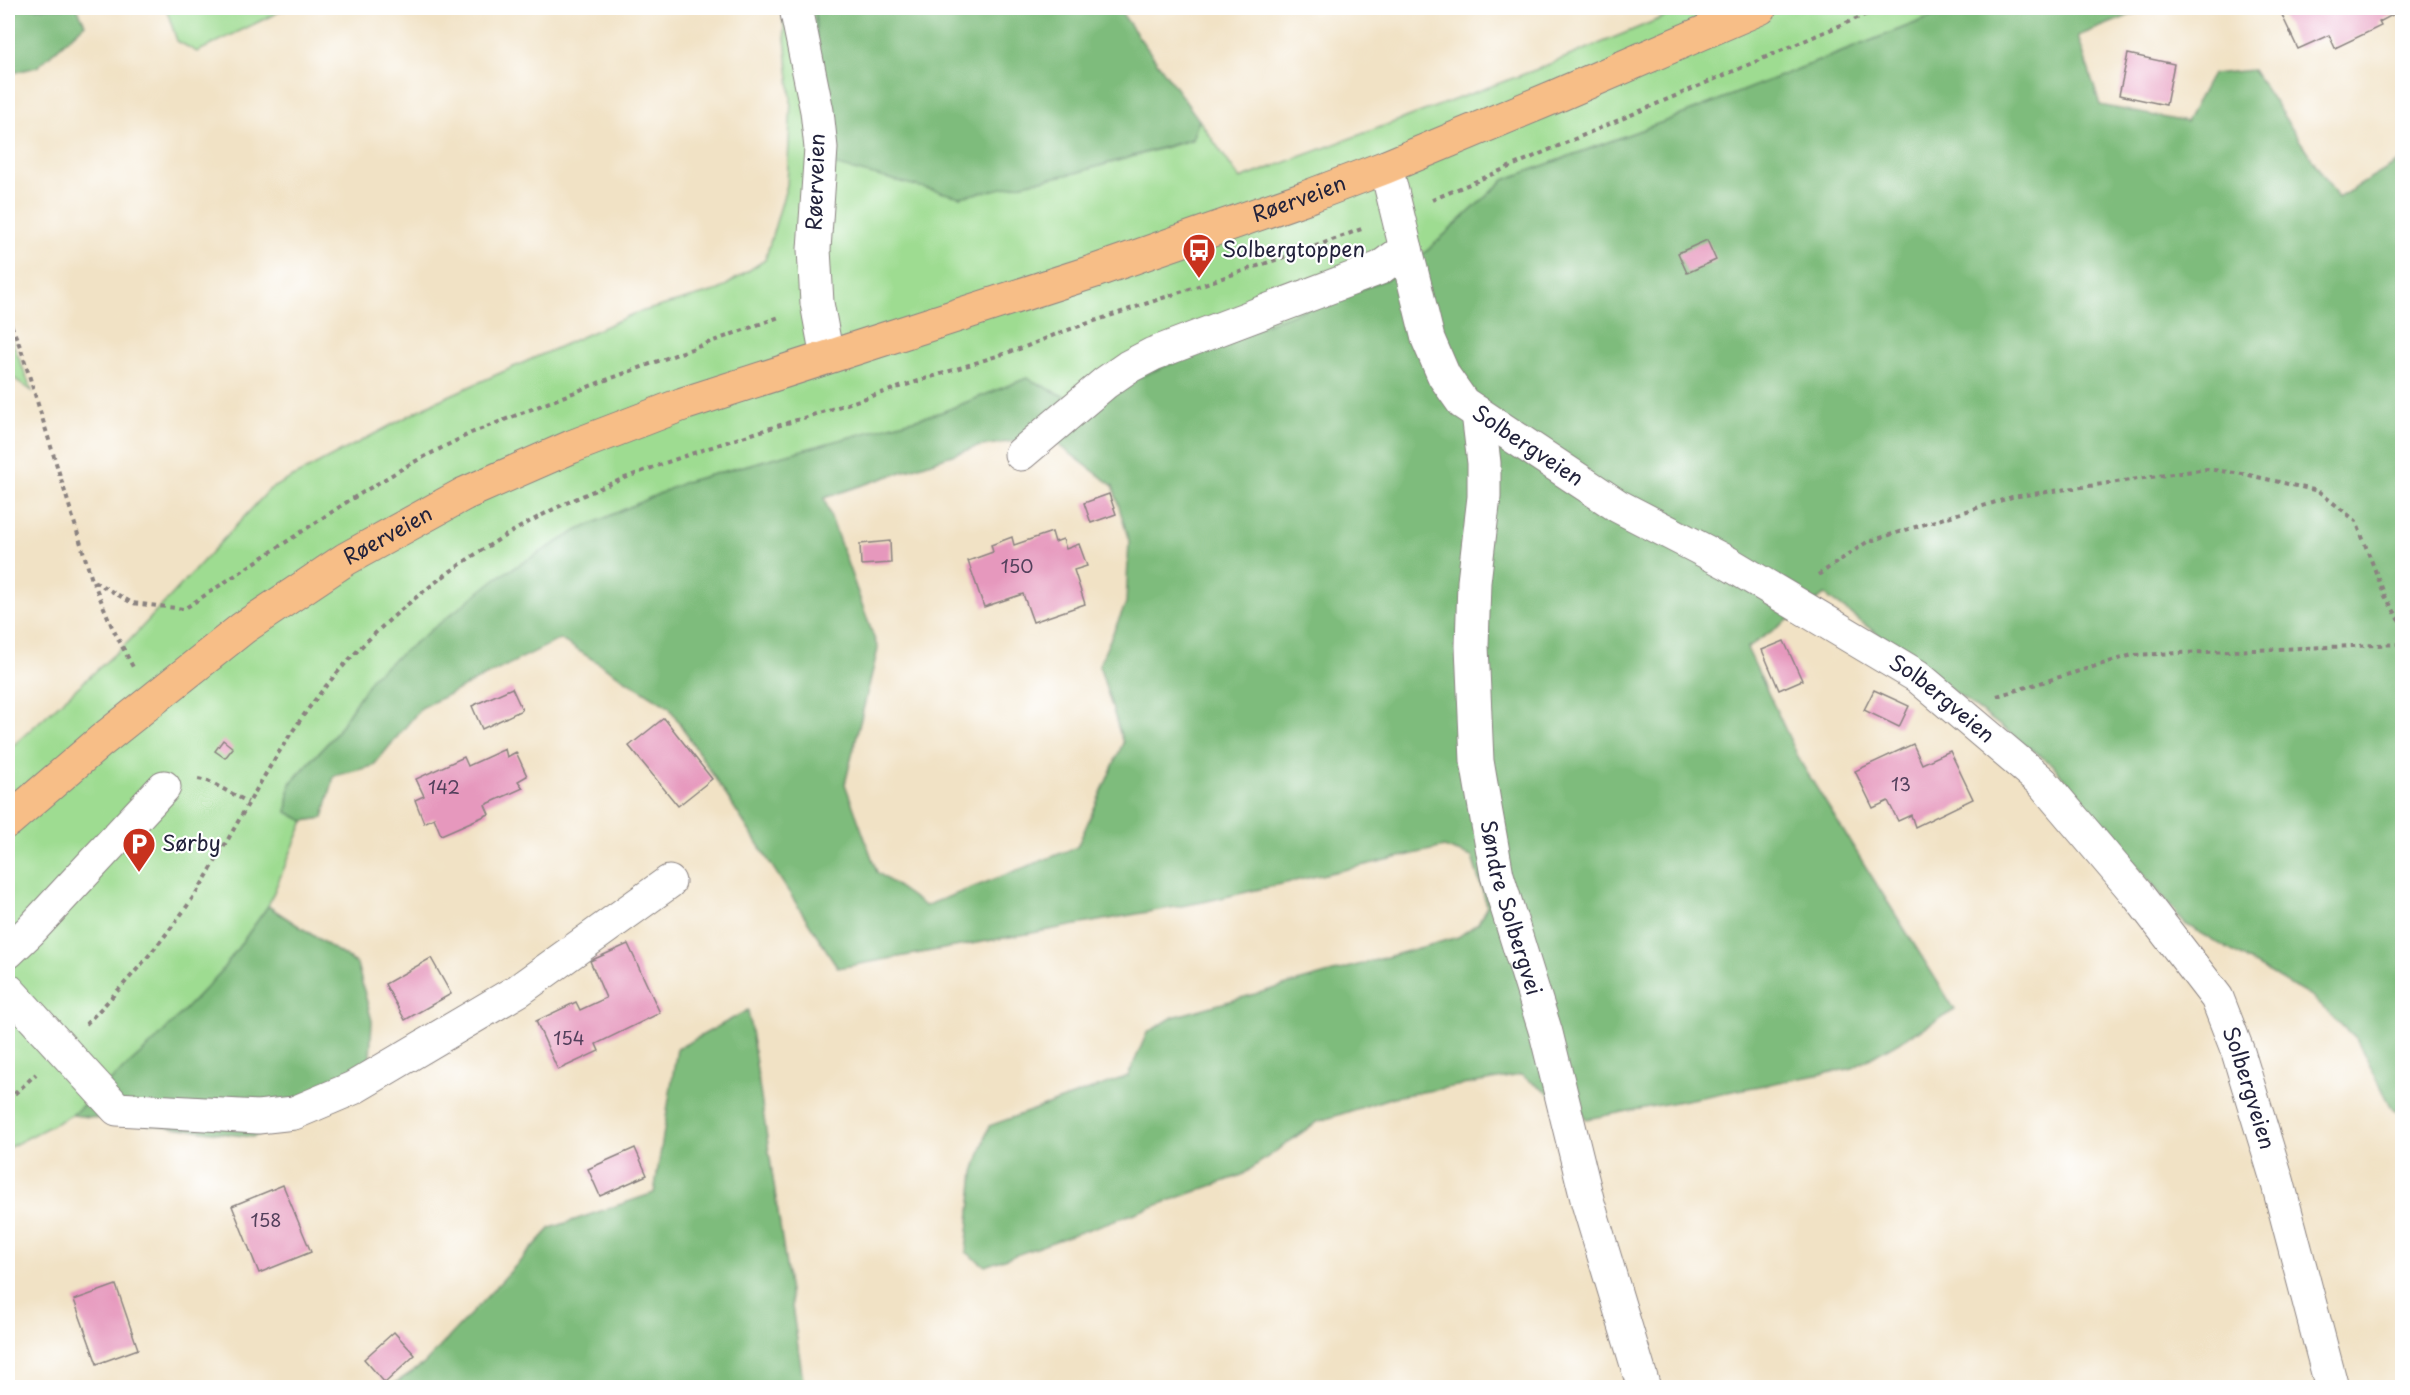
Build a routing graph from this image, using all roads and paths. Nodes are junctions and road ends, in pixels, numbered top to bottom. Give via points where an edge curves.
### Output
1 (796, 8) edge
2 (1760, 8) edge
3 (1881, 8) edge
4 (1386, 167) junction
5 (1396, 216) junction
6 (1406, 249) junction
7 (8, 317) edge
8 (827, 357) junction
9 (1478, 413) junction
10 (1021, 454) dead end
11 (92, 580) junction
12 (1784, 597) junction
13 (184, 609) dead end
14 (2403, 624) edge
15 (2403, 644) edge
16 (135, 671) dead end
17 (1956, 708) junction
18 (164, 787) joint
19 (248, 802) junction
20 (8, 821) edge
21 (669, 882) dead end
22 (8, 952) edge
23 (8, 990) edge
24 (62, 1050) junction
25 (1644, 1388) edge
26 (2332, 1388) edge

1 - 8 street, Røerveien via 821,148 814,249 817,303
2 - 4 main road, Røerveien
3 - 5 path
4 - 5 street, Solbergveien
4 - 8 main road, Røerveien via 1216,230
5 - 6 street, Solbergveien
5 - 19 path via 1025,347 693,454 552,511 453,569 391,619 309,706
6 - 9 street, Solbergveien via 1435,358 1463,403
6 - 10 street via 1380,268 1128,367
7 - 11 path
8 - 20 main road, Røerveien via 683,404 571,447 464,494 346,559 188,670
9 - 12 street, Solbergveien via 1618,506
9 - 25 street, Søndre Solbergvei via 1484,497 1474,582 1472,646 1477,761 1497,875 1546,1033 1588,1203
11 - 13 path via 132,603
11 - 16 path
12 - 14 path via 1867,542 2012,497 2207,469 2318,491 2356,521 2385,596
12 - 17 street, Solbergveien via 1917,676
15 - 17 path via 2132,655
17 - 26 street, Solbergveien via 2042,782 2137,894 2217,998 2238,1052 2277,1180
18 - 19 path via 177,778 190,777 208,781
18 - 22 street
19 - 24 path via 204,880 160,942
21 - 24 street via 519,990 353,1088 294,1113 258,1117 117,1109
23 - 24 street

